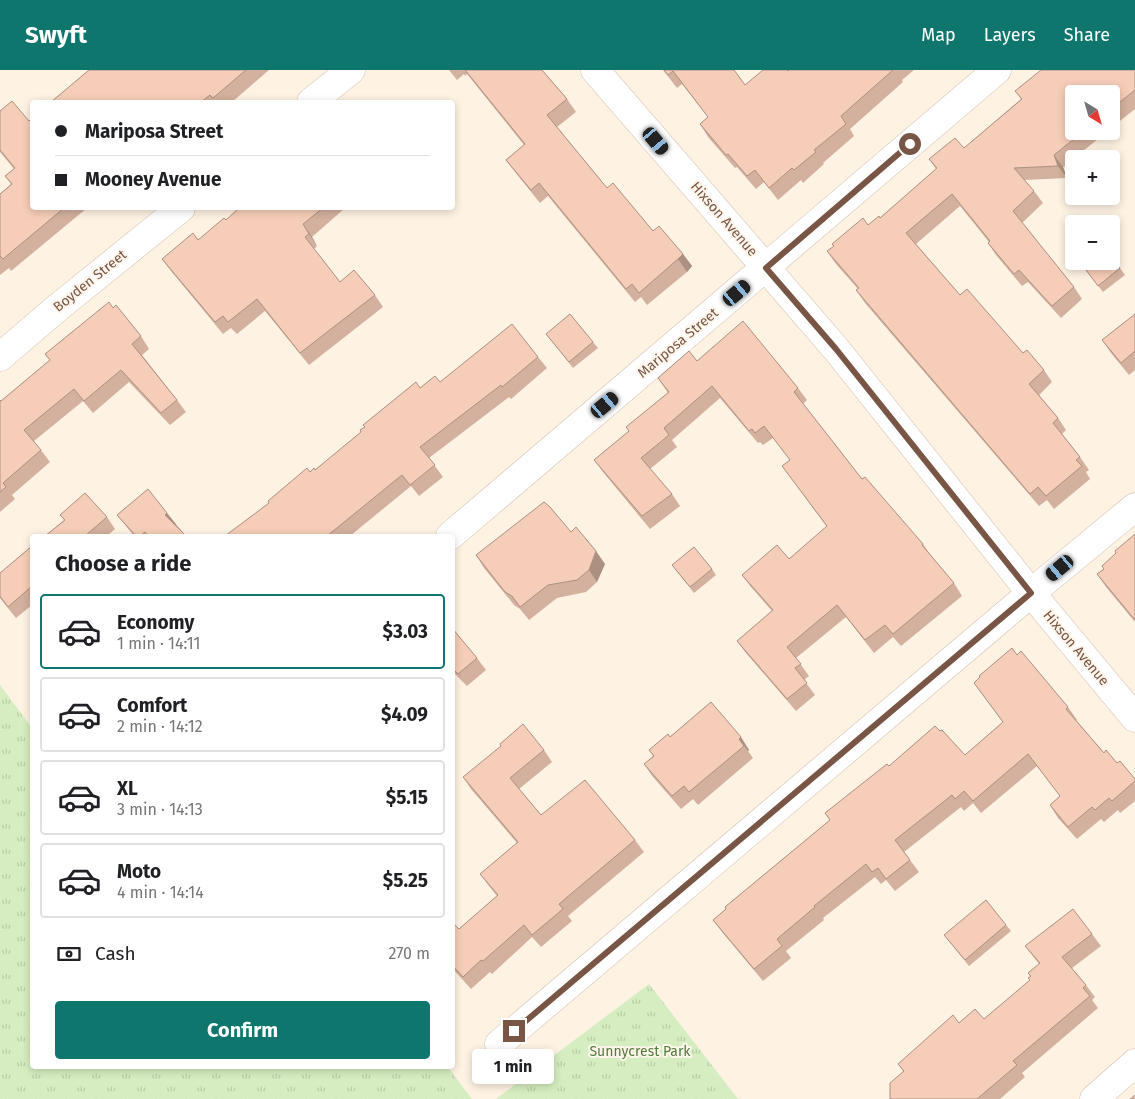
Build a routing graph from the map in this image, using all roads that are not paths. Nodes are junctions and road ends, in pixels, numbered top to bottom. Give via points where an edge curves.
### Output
1 (351, 70) edge
2 (595, 70) edge
3 (997, 70) edge
4 (314, 100) edge
5 (179, 210) edge
6 (766, 268) junction
7 (0, 357) edge
8 (1135, 507) edge
9 (452, 534) edge
10 (1031, 593) junction
11 (1135, 718) edge
12 (499, 1044) dead end
13 (1135, 1063) edge
14 (1094, 1099) edge

1 - 4 street
2 - 6 street, Hixson Avenue
3 - 6 street, Mariposa Street
5 - 7 street, Boyden Street
6 - 9 street, Mariposa Street
6 - 10 street, Hixson Avenue via 836,349
8 - 10 street
10 - 11 street, Hixson Avenue
10 - 12 street
13 - 14 street

